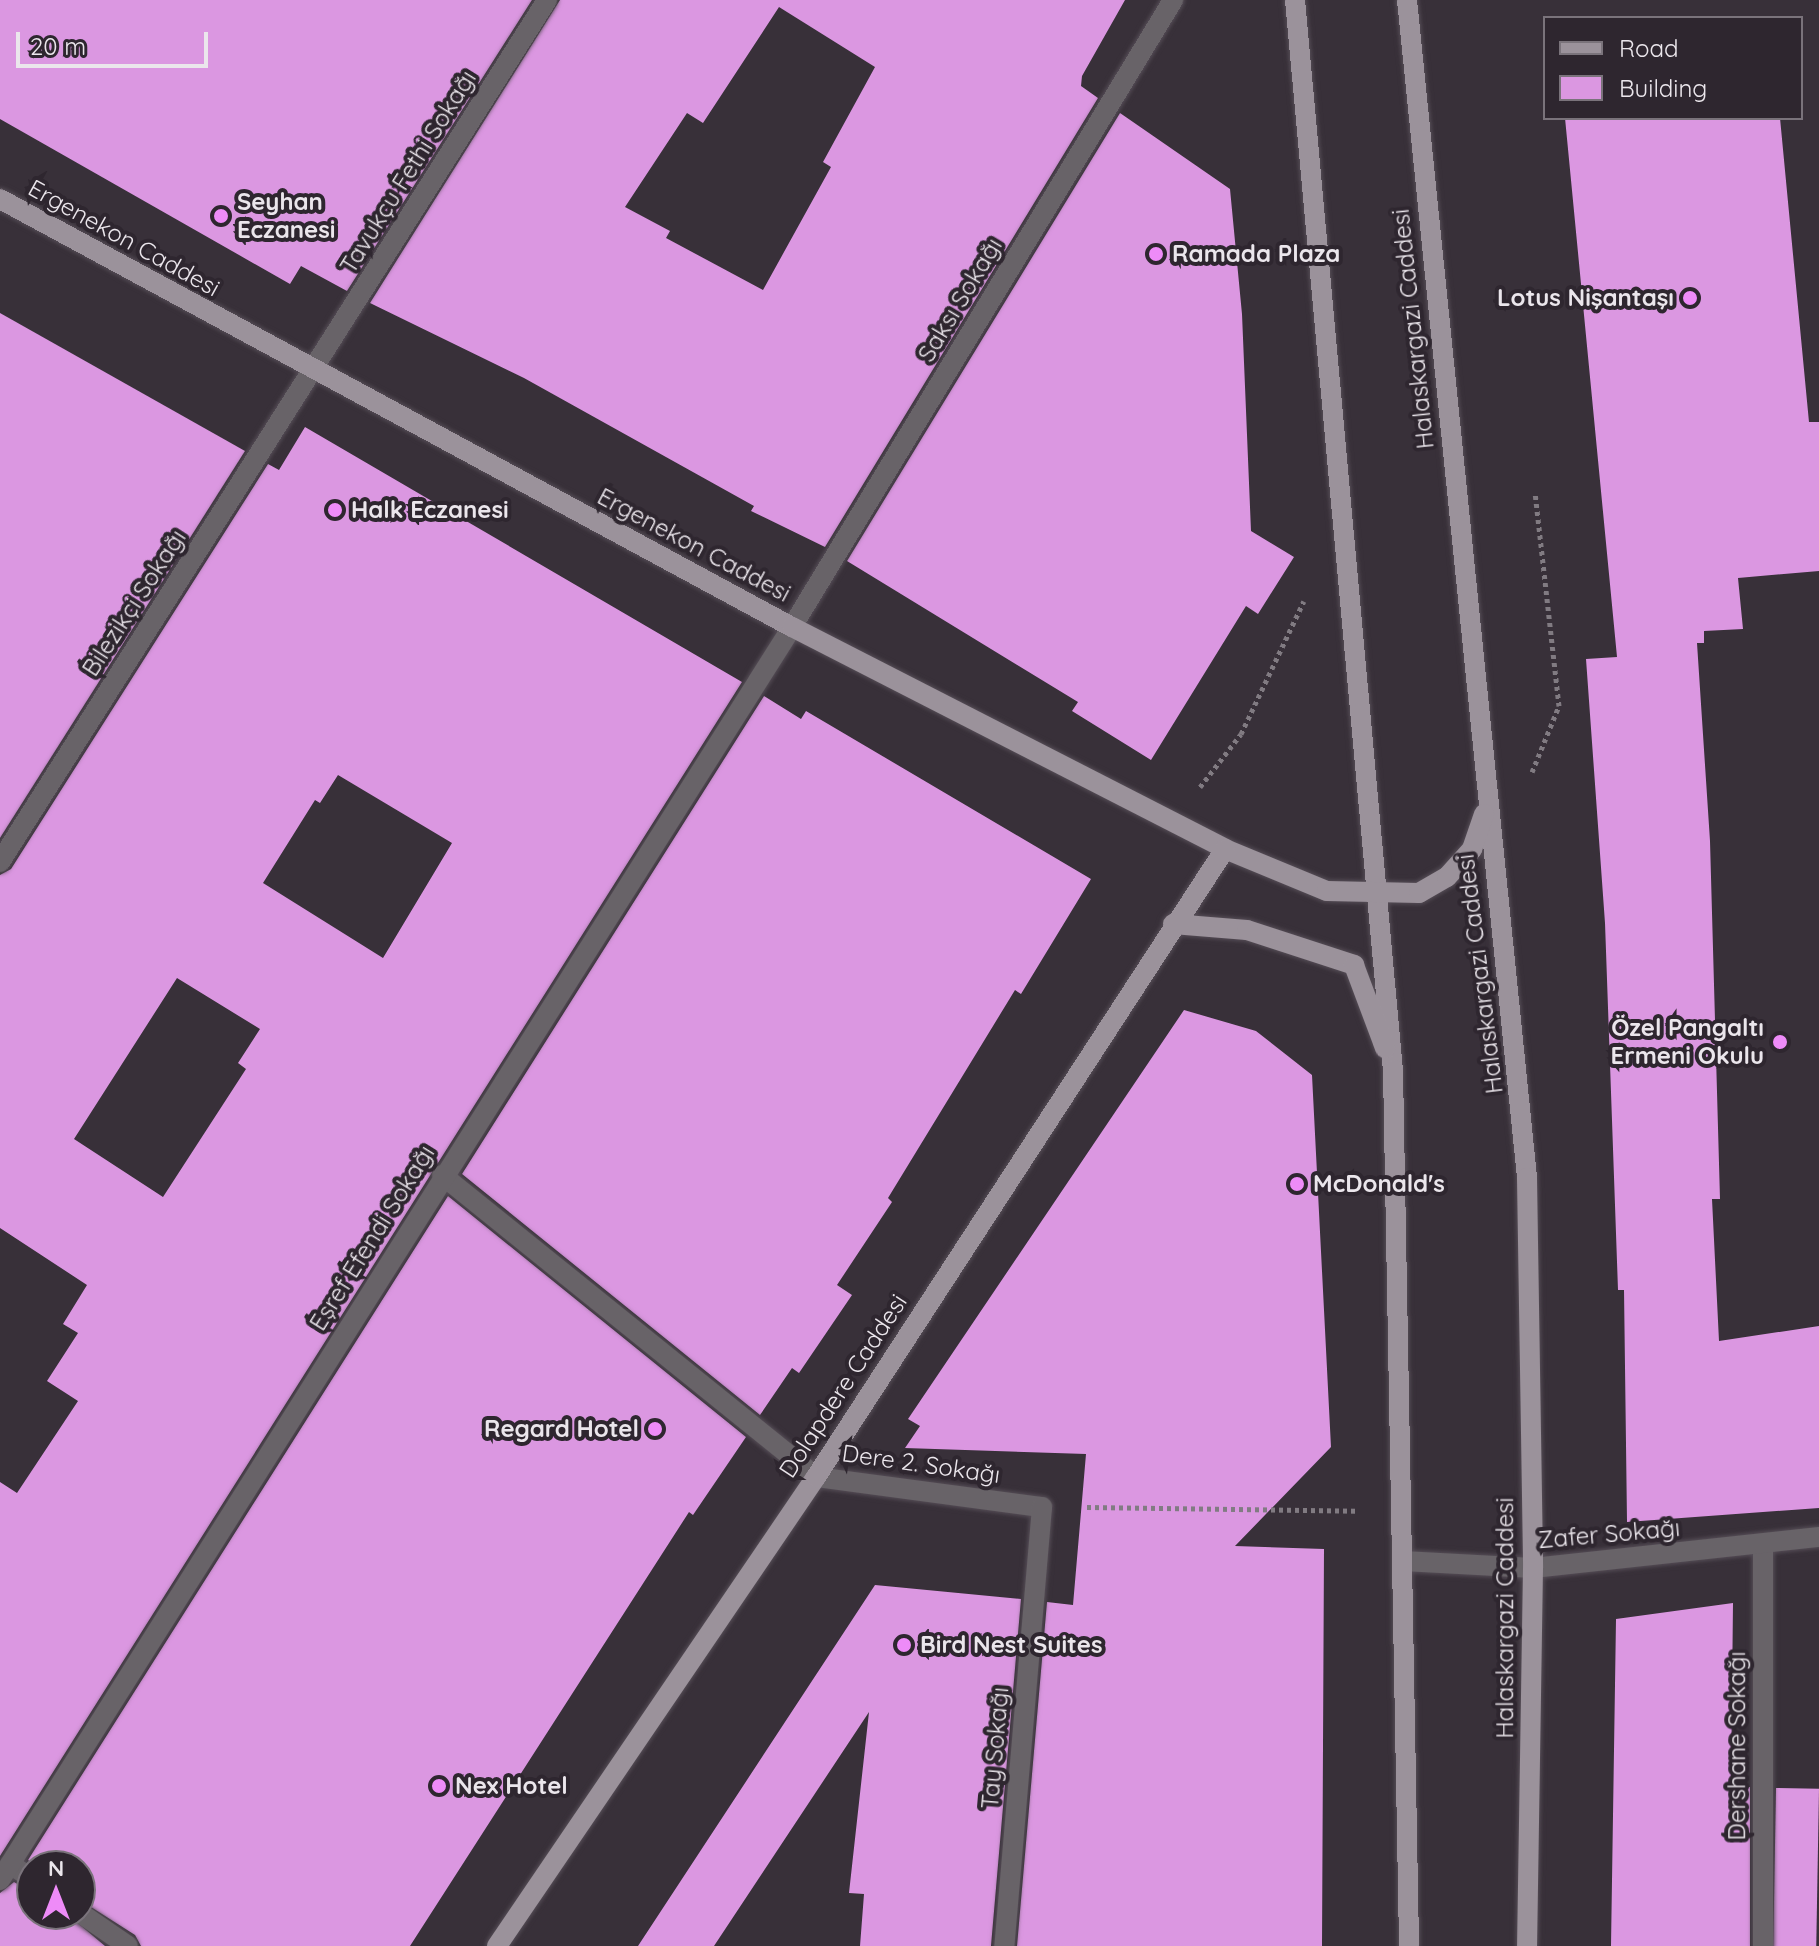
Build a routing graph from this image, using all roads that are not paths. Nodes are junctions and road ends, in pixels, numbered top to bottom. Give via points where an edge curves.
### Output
1 (547, 0) edge
2 (1173, 0) edge
3 (1295, 0) edge
4 (1407, 0) edge
5 (0, 199) edge
6 (312, 372) junction
7 (792, 627) junction
8 (1486, 810) junction
9 (1225, 849) junction
10 (0, 862) edge
11 (1380, 893) junction
12 (1173, 924) junction
13 (1393, 1070) junction
14 (442, 1175) junction
15 (816, 1477) junction
16 (1042, 1507) joint
17 (1819, 1537) edge
18 (1763, 1545) junction
19 (1403, 1561) junction
20 (1533, 1568) junction
21 (5, 1872) edge
22 (96, 1924) edge
23 (128, 1946) edge
24 (497, 1946) edge
25 (1004, 1946) edge
26 (1409, 1946) edge
27 (1527, 1946) edge
28 (1763, 1946) edge

1 - 6 street, Tavukçu Fethi Sokağı
2 - 7 street, Saksı Sokağı
3 - 11 main road
4 - 8 main road, Halaskargazi Caddesi
5 - 6 main road, Ergenekon Caddesi
6 - 7 main road, Ergenekon Caddesi
6 - 10 street, Bilezikçi Sokağı
7 - 9 main road, Ergenekon Caddesi
7 - 14 street, Eşref Efendi Sokağı
8 - 11 main road, Ergenekon Caddesi via 1472,849 1447,877 1419,893
8 - 20 main road, Halaskargazi Caddesi via 1517,1048 1527,1178
9 - 11 main road, Ergenekon Caddesi via 1327,891
9 - 12 main road, Dolapdere Caddesi
11 - 13 main road
12 - 13 main road via 1247,930 1354,965
12 - 15 main road, Dolapdere Caddesi
13 - 19 main road
14 - 15 street, Dere 2. Sokağı
14 - 21 street, Eşref Efendi Sokağı
15 - 16 street, Dere 2. Sokağı
15 - 24 main road, Dolapdere Caddesi
16 - 25 street, Tay Sokağı
17 - 18 street, Zafer Sokağı
18 - 20 street, Zafer Sokağı
18 - 28 street, Dershane Sokağı
19 - 20 street, Zafer Sokağı
19 - 26 main road
20 - 27 main road, Halaskargazi Caddesi
22 - 23 street

